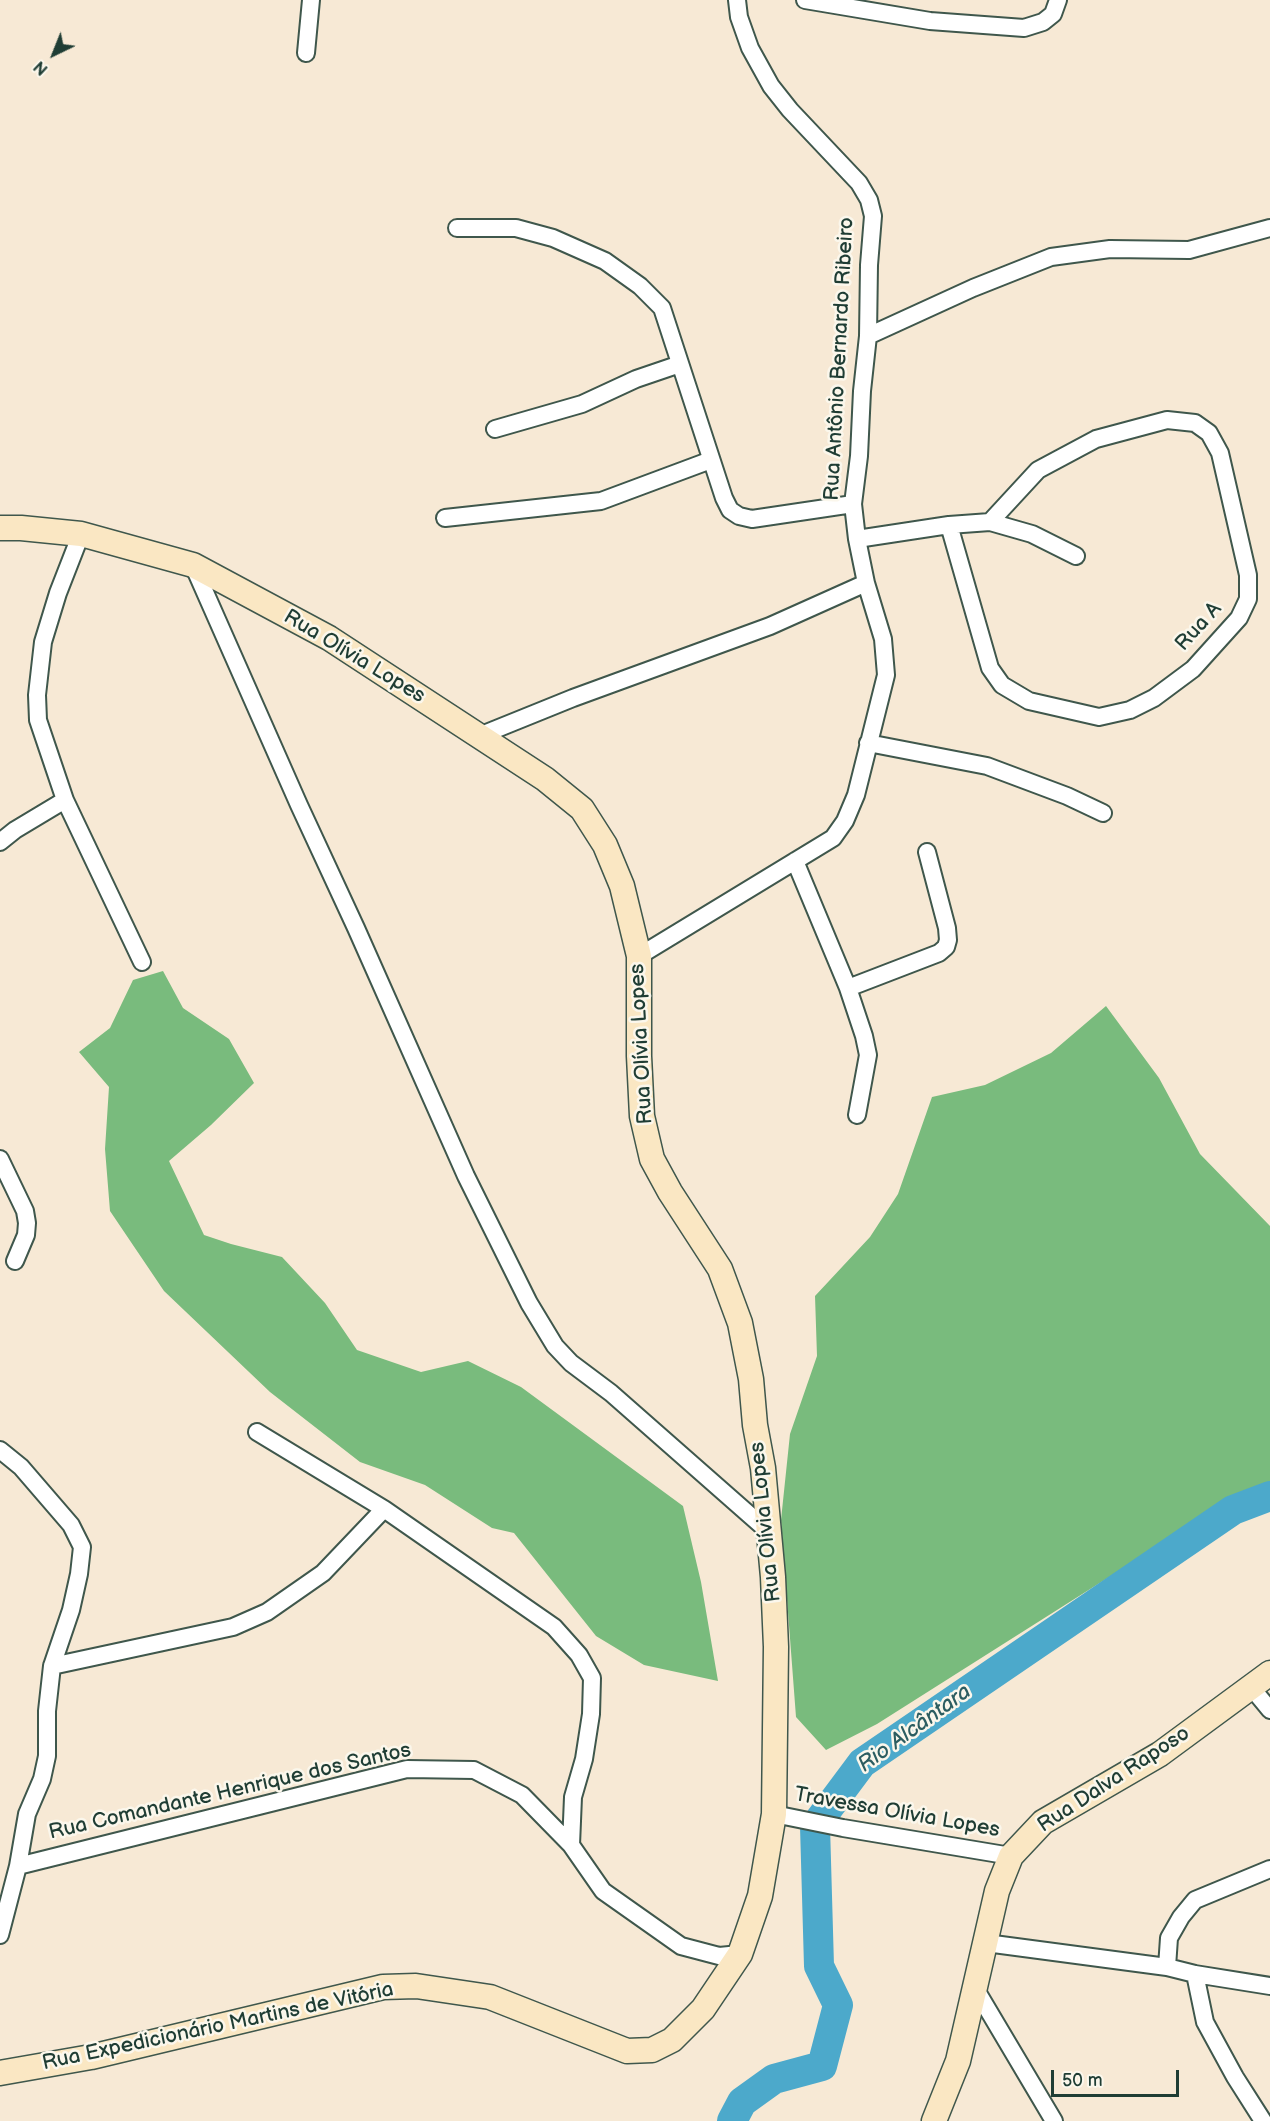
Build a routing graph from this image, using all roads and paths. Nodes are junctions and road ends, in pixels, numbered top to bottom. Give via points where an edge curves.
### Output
1 (311, 0) edge
2 (737, 0) edge
3 (805, 0) edge
4 (1058, 0) edge
5 (306, 52) dead end
6 (457, 228) dead end
7 (1270, 228) edge
8 (868, 336) junction
9 (680, 364) junction
10 (495, 429) dead end
11 (711, 460) junction
12 (854, 504) junction
13 (445, 518) dead end
14 (990, 522) junction
15 (950, 525) junction
16 (0, 528) edge
17 (81, 534) junction
18 (857, 539) junction
19 (1076, 556) dead end
20 (193, 565) junction
21 (866, 584) junction
22 (478, 736) junction
23 (868, 743) junction
24 (65, 800) junction
25 (1103, 813) dead end
26 (0, 842) edge
27 (927, 852) dead end
28 (795, 861) junction
29 (639, 956) junction
30 (142, 962) dead end
31 (848, 988) junction
32 (857, 1116) dead end
33 (0, 1159) edge
34 (15, 1261) dead end
35 (257, 1432) dead end
36 (0, 1450) edge
37 (384, 1509) junction
38 (769, 1532) junction
39 (52, 1666) junction
40 (1260, 1680) edge
41 (1270, 1710) edge
42 (785, 1817) junction
43 (570, 1845) junction
44 (1011, 1856) junction
45 (18, 1866) junction
46 (1270, 1869) edge
47 (0, 1935) edge
48 (986, 1942) junction
49 (740, 1954) junction
50 (1167, 1967) junction
51 (1196, 1974) junction
52 (1270, 1986) edge
53 (975, 1988) junction
54 (0, 2073) edge
55 (934, 2121) edge
56 (1054, 2121) edge
57 (1263, 2121) edge

1 - 5 street
2 - 8 street, Rua Antônio Bernardo Ribeiro via 750,48 771,86 859,183 869,200 873,216
3 - 4 street via 930,21 1024,28 1053,14
6 - 9 street via 516,228 553,238 605,261 662,308
7 - 8 street via 1189,250 1110,249 1051,257
8 - 12 street, Rua Antônio Bernardo Ribeiro
9 - 10 street via 582,404
9 - 11 street
11 - 12 street via 724,498 730,510 739,516 752,519
11 - 13 street via 601,501
12 - 18 street, Rua Antônio Bernardo Ribeiro
14 - 15 street
14 - 15 street, Rua A via 1038,470 1096,439 1167,420 1195,423 1209,433 1220,453 1248,575 1248,599 1239,618 1193,669 1154,698 1130,710 1099,717 1029,701 1002,685 990,668
14 - 19 street via 1032,534
15 - 18 street
16 - 17 street, Rua Olívia Lopes
17 - 20 street, Rua Olívia Lopes
17 - 24 street via 43,642 38,695 38,720
18 - 21 street, Rua Antônio Bernardo Ribeiro
20 - 22 street, Rua Olívia Lopes via 329,638
20 - 38 street via 466,1176 529,1303 555,1346 572,1363
21 - 22 street via 770,626
21 - 23 street, Rua Antônio Bernardo Ribeiro via 883,639 886,675
22 - 29 street, Rua Olívia Lopes via 545,779 582,809 605,845 622,886
23 - 25 street via 987,766
23 - 28 street, Rua Antônio Bernardo Ribeiro via 856,795 845,821 833,838
24 - 26 street
24 - 30 street
27 - 31 street via 947,928 946,947
28 - 29 street, Rua Antônio Bernardo Ribeiro
28 - 31 street
29 - 38 street, Rua Olívia Lopes via 642,1116 652,1159 720,1269 740,1323 751,1379
31 - 32 street via 868,1055
33 - 34 street via 27,1223
35 - 37 street
36 - 39 street via 21,1467 71,1525 82,1547 71,1610
37 - 39 street via 323,1573 267,1612 233,1627
37 - 43 street via 554,1627 579,1655 592,1678 591,1714 573,1797
38 - 42 street, Rua Olívia Lopes
39 - 45 street via 47,1756 27,1814
40 - 41 street
40 - 44 street, Rua Dalva Raposo via 1160,1754 1043,1822
42 - 44 street, Travessa Olívia Lopes
42 - 49 street, Rua Olívia Lopes
43 - 45 street, Rua Comandante Henrique dos Santos via 522,1794 474,1770 407,1769
43 - 49 street, Rua Comandante Henrique dos Santos via 603,1891 681,1946 719,1956
44 - 48 street, Rua Dalva Raposo via 997,1892
45 - 47 street
46 - 50 street via 1195,1900 1169,1938
48 - 50 street
48 - 53 street, Rua Dalva Raposo
49 - 54 street, Rua Expedicionário Martins de Vitória via 703,2009 672,2040 652,2050 627,2051 490,1997 416,1986 383,1987 91,2057
50 - 51 street
51 - 52 street
51 - 57 street via 1205,2022
53 - 55 street, Rua Dalva Raposo via 958,2061
53 - 56 street

